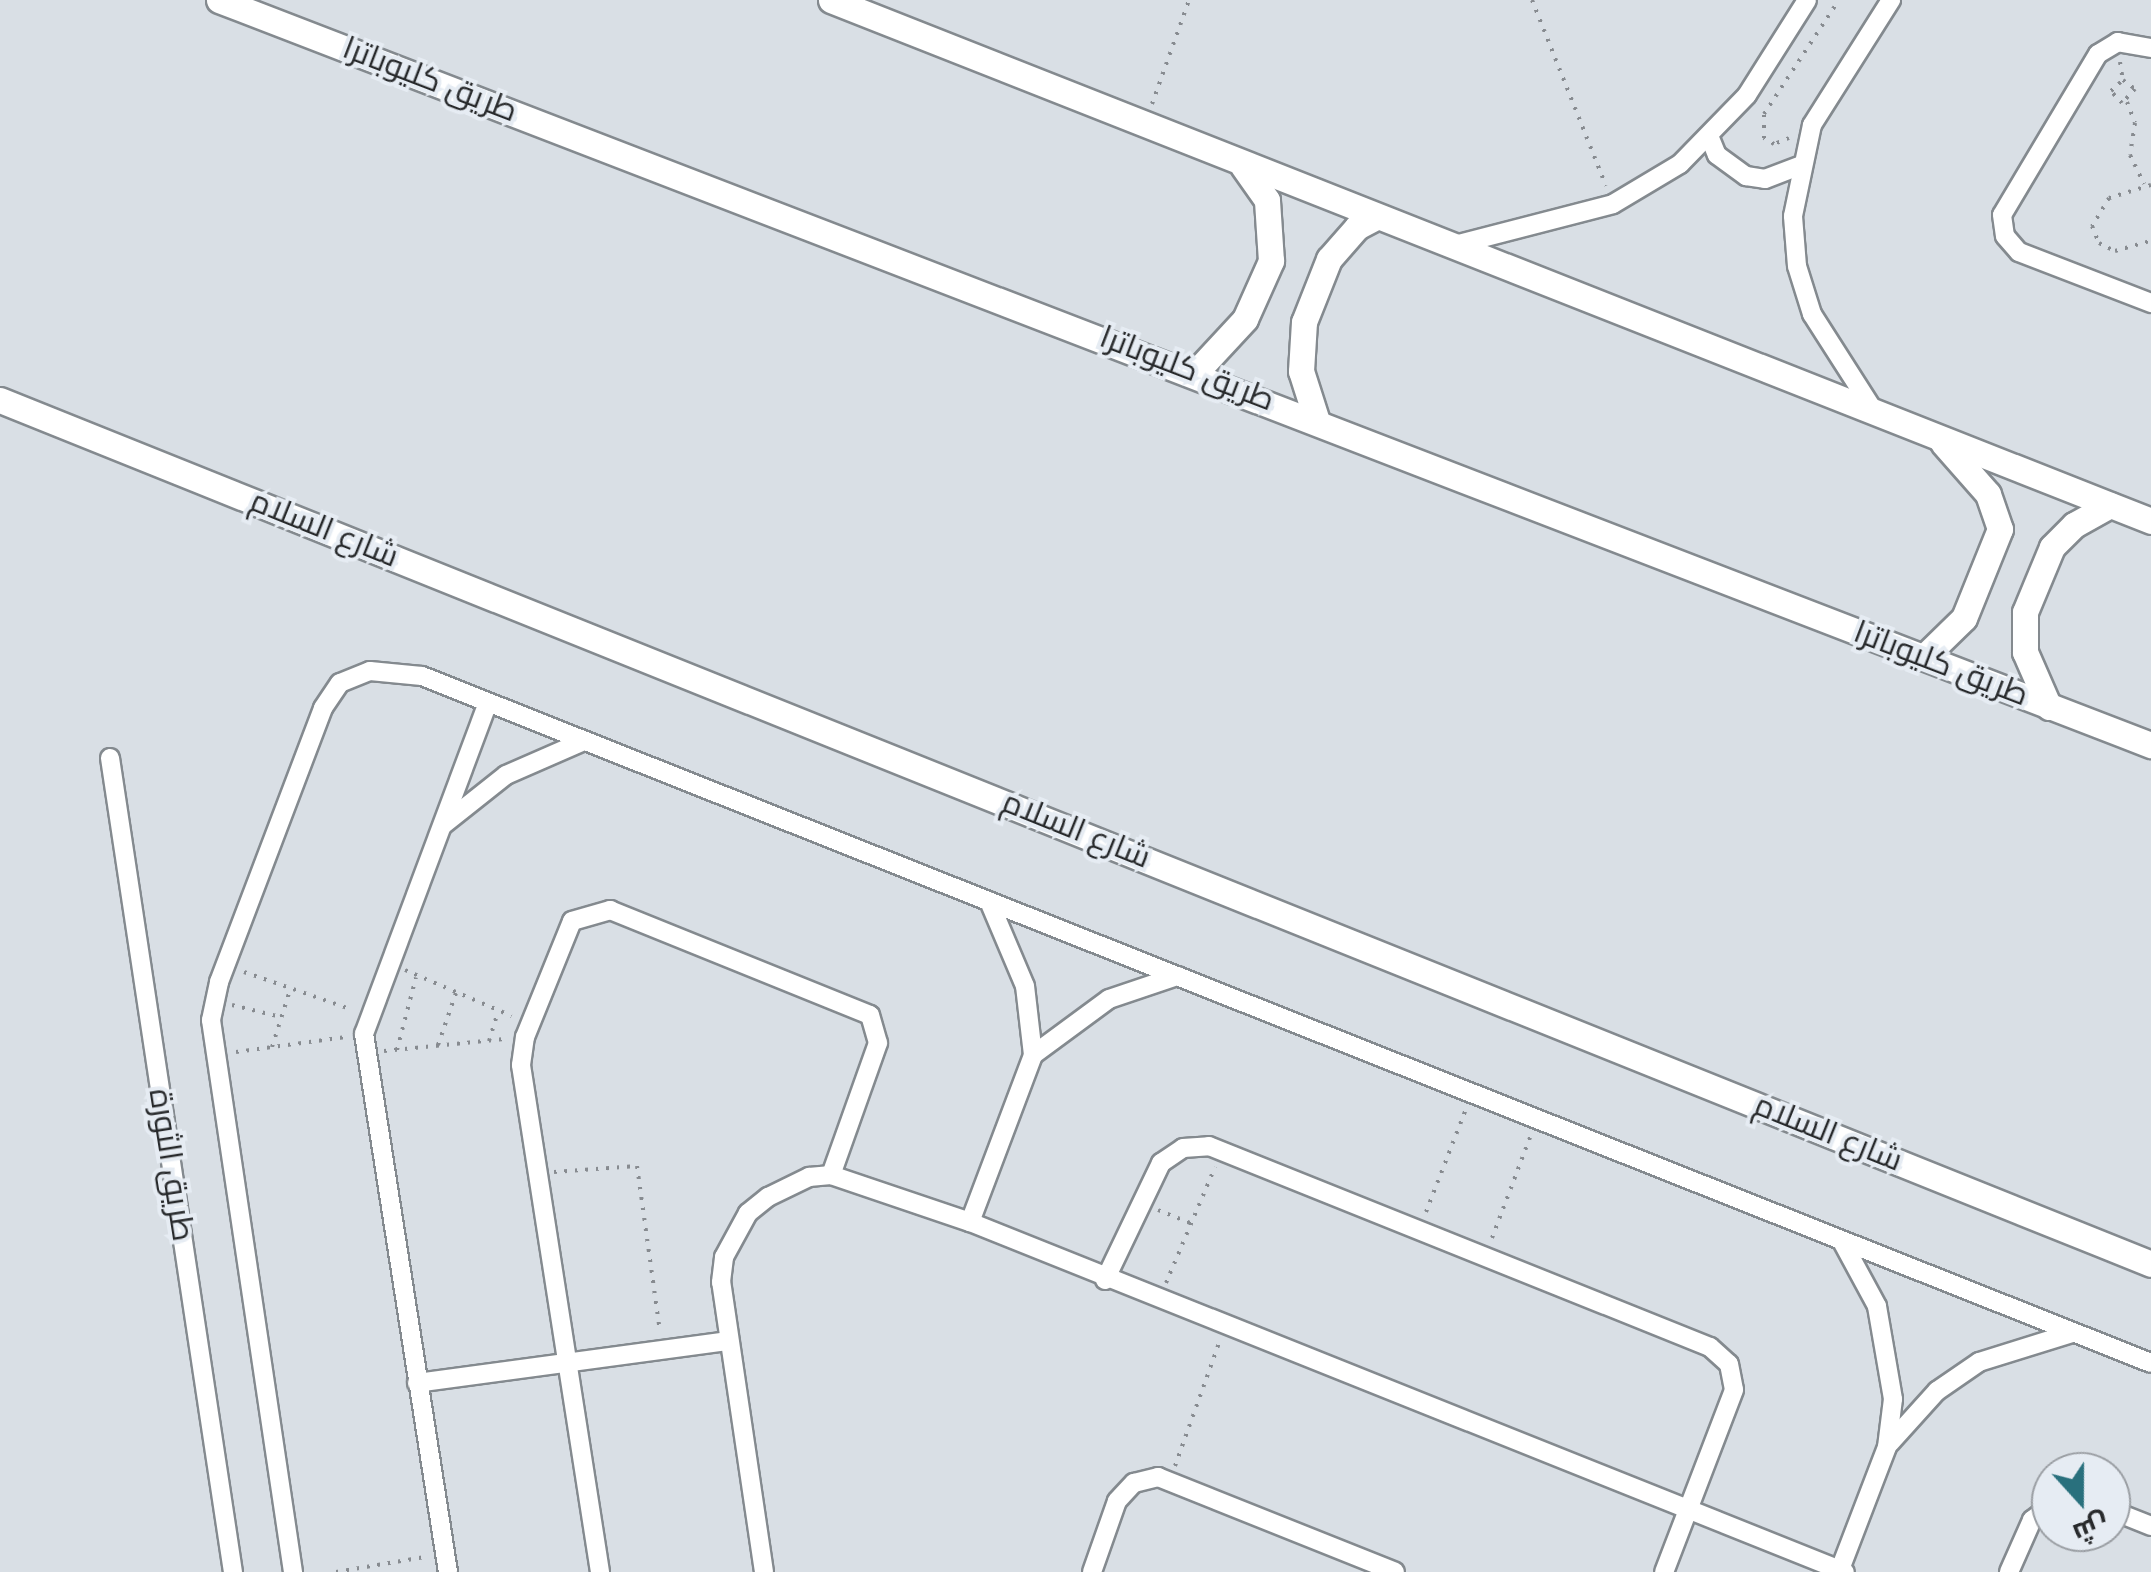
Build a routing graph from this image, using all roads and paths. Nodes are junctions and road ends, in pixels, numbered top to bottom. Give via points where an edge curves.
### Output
1 (219, 0) edge
2 (831, 0) edge
3 (1189, 0) edge
4 (1532, 0) edge
5 (1807, 0) edge
6 (1838, 0) edge
7 (1891, 0) edge
8 (2151, 48) edge
9 (2127, 102) junction
10 (1144, 126) junction
11 (1792, 131) dead end
12 (1710, 138) junction
13 (1242, 164) junction
14 (1799, 166) junction
15 (2148, 184) edge
16 (1613, 204) junction
17 (1376, 217) junction
18 (2151, 241) edge
19 (1450, 246) junction
20 (2151, 304) edge
21 (1196, 372) junction
22 (0, 400) edge
23 (1875, 412) junction
24 (1316, 418) junction
25 (1939, 438) junction
26 (2110, 505) junction
27 (2151, 521) edge
28 (1923, 658) junction
29 (488, 702) junction
30 (2049, 707) junction
31 (584, 741) junction
32 (2151, 746) edge
33 (110, 758) dead end
34 (440, 828) junction
35 (989, 902) junction
36 (388, 963) junction
37 (225, 965) junction
38 (416, 975) junction
39 (1177, 976) junction
40 (291, 988) junction
41 (456, 992) junction
42 (214, 1000) junction
43 (499, 1010) junction
44 (281, 1017) junction
45 (527, 1030) junction
46 (366, 1034) junction
47 (488, 1041) junction
48 (438, 1046) junction
49 (272, 1047) junction
50 (397, 1050) junction
51 (212, 1055) junction
52 (1033, 1055) junction
53 (1471, 1094) junction
54 (1537, 1120) junction
55 (1222, 1151) junction
56 (538, 1174) junction
57 (831, 1175) junction
58 (1141, 1203) junction
59 (970, 1222) junction
60 (1191, 1223) junction
61 (1419, 1230) junction
62 (1843, 1243) junction
63 (1484, 1257) junction
64 (2151, 1264) edge
65 (1105, 1280) junction
66 (1158, 1301) junction
67 (1224, 1328) junction
68 (2076, 1332) junction
69 (730, 1341) junction
70 (662, 1350) junction
71 (567, 1362) junction
72 (2151, 1363) edge
73 (418, 1383) junction
74 (1887, 1447) junction
75 (1170, 1480) junction
76 (1687, 1514) junction
77 (2031, 1522) edge
78 (447, 1563) edge
79 (371, 1569) edge
80 (1841, 1571) edge
81 (232, 1572) edge
82 (292, 1572) edge
83 (336, 1572) edge
84 (600, 1572) edge
85 (764, 1572) edge
86 (1092, 1572) edge
87 (1396, 1572) edge
88 (1664, 1572) edge
89 (2008, 1572) edge

1 - 21 main road, طريق كليوباترا
2 - 10 main road
3 - 10 path
4 - 16 path
5 - 12 street via 1747,96
6 - 11 path via 1764,114 1761,133 1768,142 1786,141
7 - 14 street via 1812,125
8 - 20 street via 2118,42 2098,54 2002,216 2005,236 2019,252
9 - 9 path via 2112,96 2118,81 2133,86
9 - 15 path via 2135,123 2130,155
10 - 13 main road
12 - 14 street via 1718,155 1746,176 1765,179
12 - 16 street
13 - 17 main road
13 - 21 main road via 1267,200 1271,261 1246,319
14 - 23 street via 1794,233 1812,314
15 - 18 path via 2109,198 2092,226 2099,242 2115,251
16 - 19 street
17 - 19 main road
17 - 24 main road via 1329,259 1304,322 1301,372
19 - 23 main road
21 - 24 main road, طريق كليوباترا
22 - 64 main road, شارع السلام
23 - 25 main road
24 - 28 main road, طريق كليوباترا
25 - 26 main road
25 - 28 main road via 1988,494 2000,529 1964,618
26 - 27 main road
26 - 30 main road via 2052,547 2025,612 2026,652
28 - 30 main road, طريق كليوباترا
29 - 31 street
29 - 34 street
29 - 37 street via 405,673 370,671 340,683 322,708
30 - 32 main road, طريق كليوباترا
31 - 34 street via 506,775
31 - 35 street
33 - 81 street, طريق الثورة
34 - 36 street
35 - 39 street
35 - 52 street via 1026,986
36 - 38 path
36 - 46 street
37 - 40 path
37 - 42 street
38 - 41 path
38 - 50 path
39 - 52 street via 1099,1005
39 - 53 street
40 - 44 path
40 - 46 path
41 - 43 path
41 - 48 path
42 - 44 path
42 - 51 street
43 - 45 path
43 - 47 path
44 - 49 path
45 - 47 path
45 - 56 street via 523,1080
45 - 57 street via 564,932 596,910 623,914 862,1009 876,1023 878,1042
46 - 49 path
46 - 50 path
46 - 73 street
47 - 48 path
48 - 50 path
49 - 51 path
51 - 82 street
52 - 59 street
53 - 54 street
53 - 61 path
54 - 62 street
54 - 63 path
55 - 58 street via 1196,1146 1171,1154
55 - 60 path
55 - 61 street
56 - 70 path via 637,1166
56 - 71 street
57 - 59 street
57 - 69 street via 787,1185 748,1213 733,1234 721,1282
58 - 60 path
58 - 65 street
59 - 65 street
60 - 66 path
61 - 63 street
62 - 68 street
62 - 74 street via 1868,1284 1887,1340 1893,1400
63 - 76 street via 1710,1347 1729,1364 1734,1390
65 - 66 street
66 - 67 street
67 - 75 path
67 - 76 street
68 - 72 street
68 - 74 street via 1979,1362 1937,1390
69 - 70 street
69 - 85 street
70 - 71 street
71 - 73 street
71 - 84 street
73 - 78 street
74 - 80 street
75 - 86 street via 1143,1480 1124,1492
75 - 87 street
76 - 80 street
76 - 88 street
77 - 89 street
78 - 79 path
79 - 83 path

